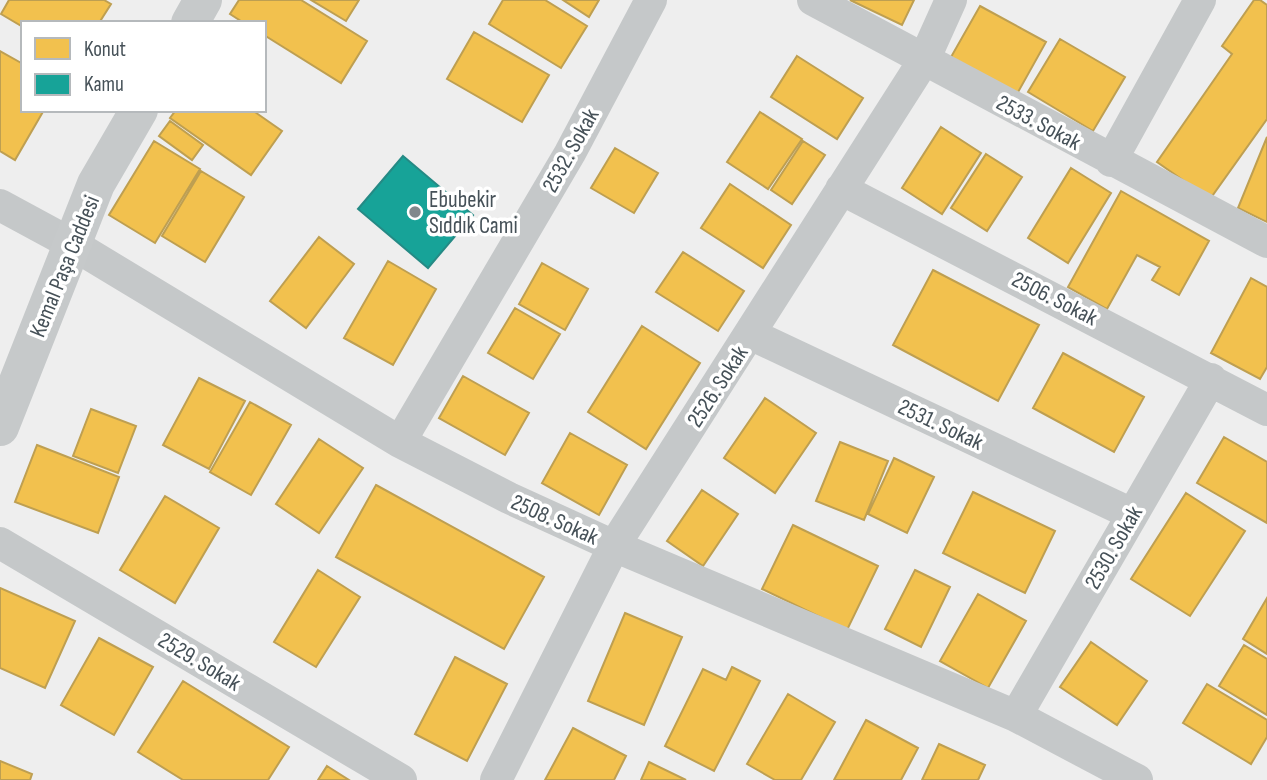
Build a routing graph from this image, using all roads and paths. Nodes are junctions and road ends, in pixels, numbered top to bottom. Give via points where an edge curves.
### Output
1 (203, 0) edge
2 (651, 0) edge
3 (813, 0) edge
4 (951, 0) edge
5 (1200, 0) edge
6 (191, 21) edge
7 (924, 60) junction
8 (138, 112) edge
9 (1111, 161) junction
10 (841, 189) junction
11 (0, 205) edge
12 (1267, 242) edge
13 (72, 244) junction
14 (750, 334) junction
15 (1211, 379) junction
16 (1267, 410) edge
17 (0, 427) edge
18 (400, 442) junction
19 (1132, 514) junction
20 (0, 543) edge
21 (614, 546) junction
22 (1016, 716) junction
23 (401, 780) edge
24 (496, 780) edge
25 (1137, 780) edge

1 - 6 street
2 - 18 street, 2532. Sokak via 570,153
3 - 7 street, 2533. Sokak
4 - 7 street, 2526. Sokak
5 - 9 street
7 - 9 street, 2533. Sokak
7 - 10 street, 2526. Sokak
8 - 13 street, Kemal Paşa Caddesi via 96,184
9 - 12 street, 2533. Sokak
10 - 14 street, 2526. Sokak
10 - 15 street, 2506. Sokak
11 - 13 street, 2508. Sokak
13 - 17 street, Kemal Paşa Caddesi
13 - 18 street, 2508. Sokak
14 - 19 street, 2531. Sokak
14 - 21 street, 2526. Sokak
15 - 16 street, 2506. Sokak
15 - 19 street, 2530. Sokak
18 - 21 street, 2508. Sokak
19 - 22 street, 2530. Sokak
20 - 23 street, 2529. Sokak
21 - 22 street, 2508. Sokak
21 - 24 street, 2526. Sokak
22 - 25 street, 2508. Sokak

